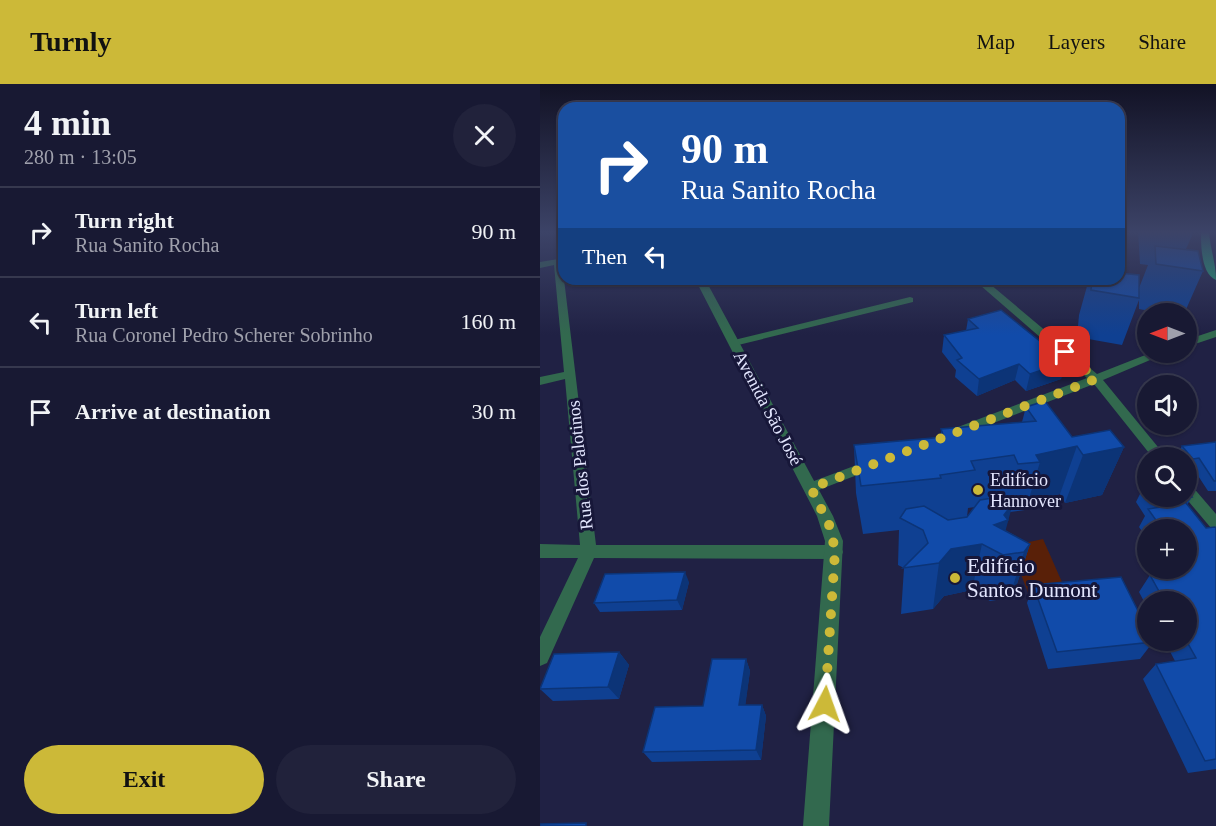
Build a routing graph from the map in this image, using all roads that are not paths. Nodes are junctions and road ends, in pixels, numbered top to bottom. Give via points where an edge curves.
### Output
1 (563, 285) edge
2 (703, 285) edge
3 (985, 285) edge
4 (910, 300) dead end
5 (1216, 333) edge
6 (1197, 340) edge
7 (734, 343) junction
8 (1137, 363) edge
9 (571, 374) junction
10 (1096, 379) junction
11 (540, 381) edge
12 (938, 439) edge
13 (1152, 447) edge
14 (883, 460) edge
15 (811, 488) junction
16 (1197, 502) edge
17 (1216, 524) edge
18 (540, 551) edge
19 (588, 552) junction
20 (835, 552) junction
21 (540, 657) edge
22 (816, 826) edge

1 - 9 street, Rua dos Palotinos
2 - 7 street, Avenida São José
3 - 10 street
4 - 7 street
5 - 6 street
7 - 15 street, Avenida São José
8 - 10 street
9 - 11 street
9 - 19 street, Rua dos Palotinos
10 - 12 street
10 - 13 street
14 - 15 street
15 - 20 street, Avenida São José via 831,529
16 - 17 street
18 - 19 street
19 - 20 street
19 - 21 street, Rua dos Palotinos
20 - 22 street, Avenida São José

